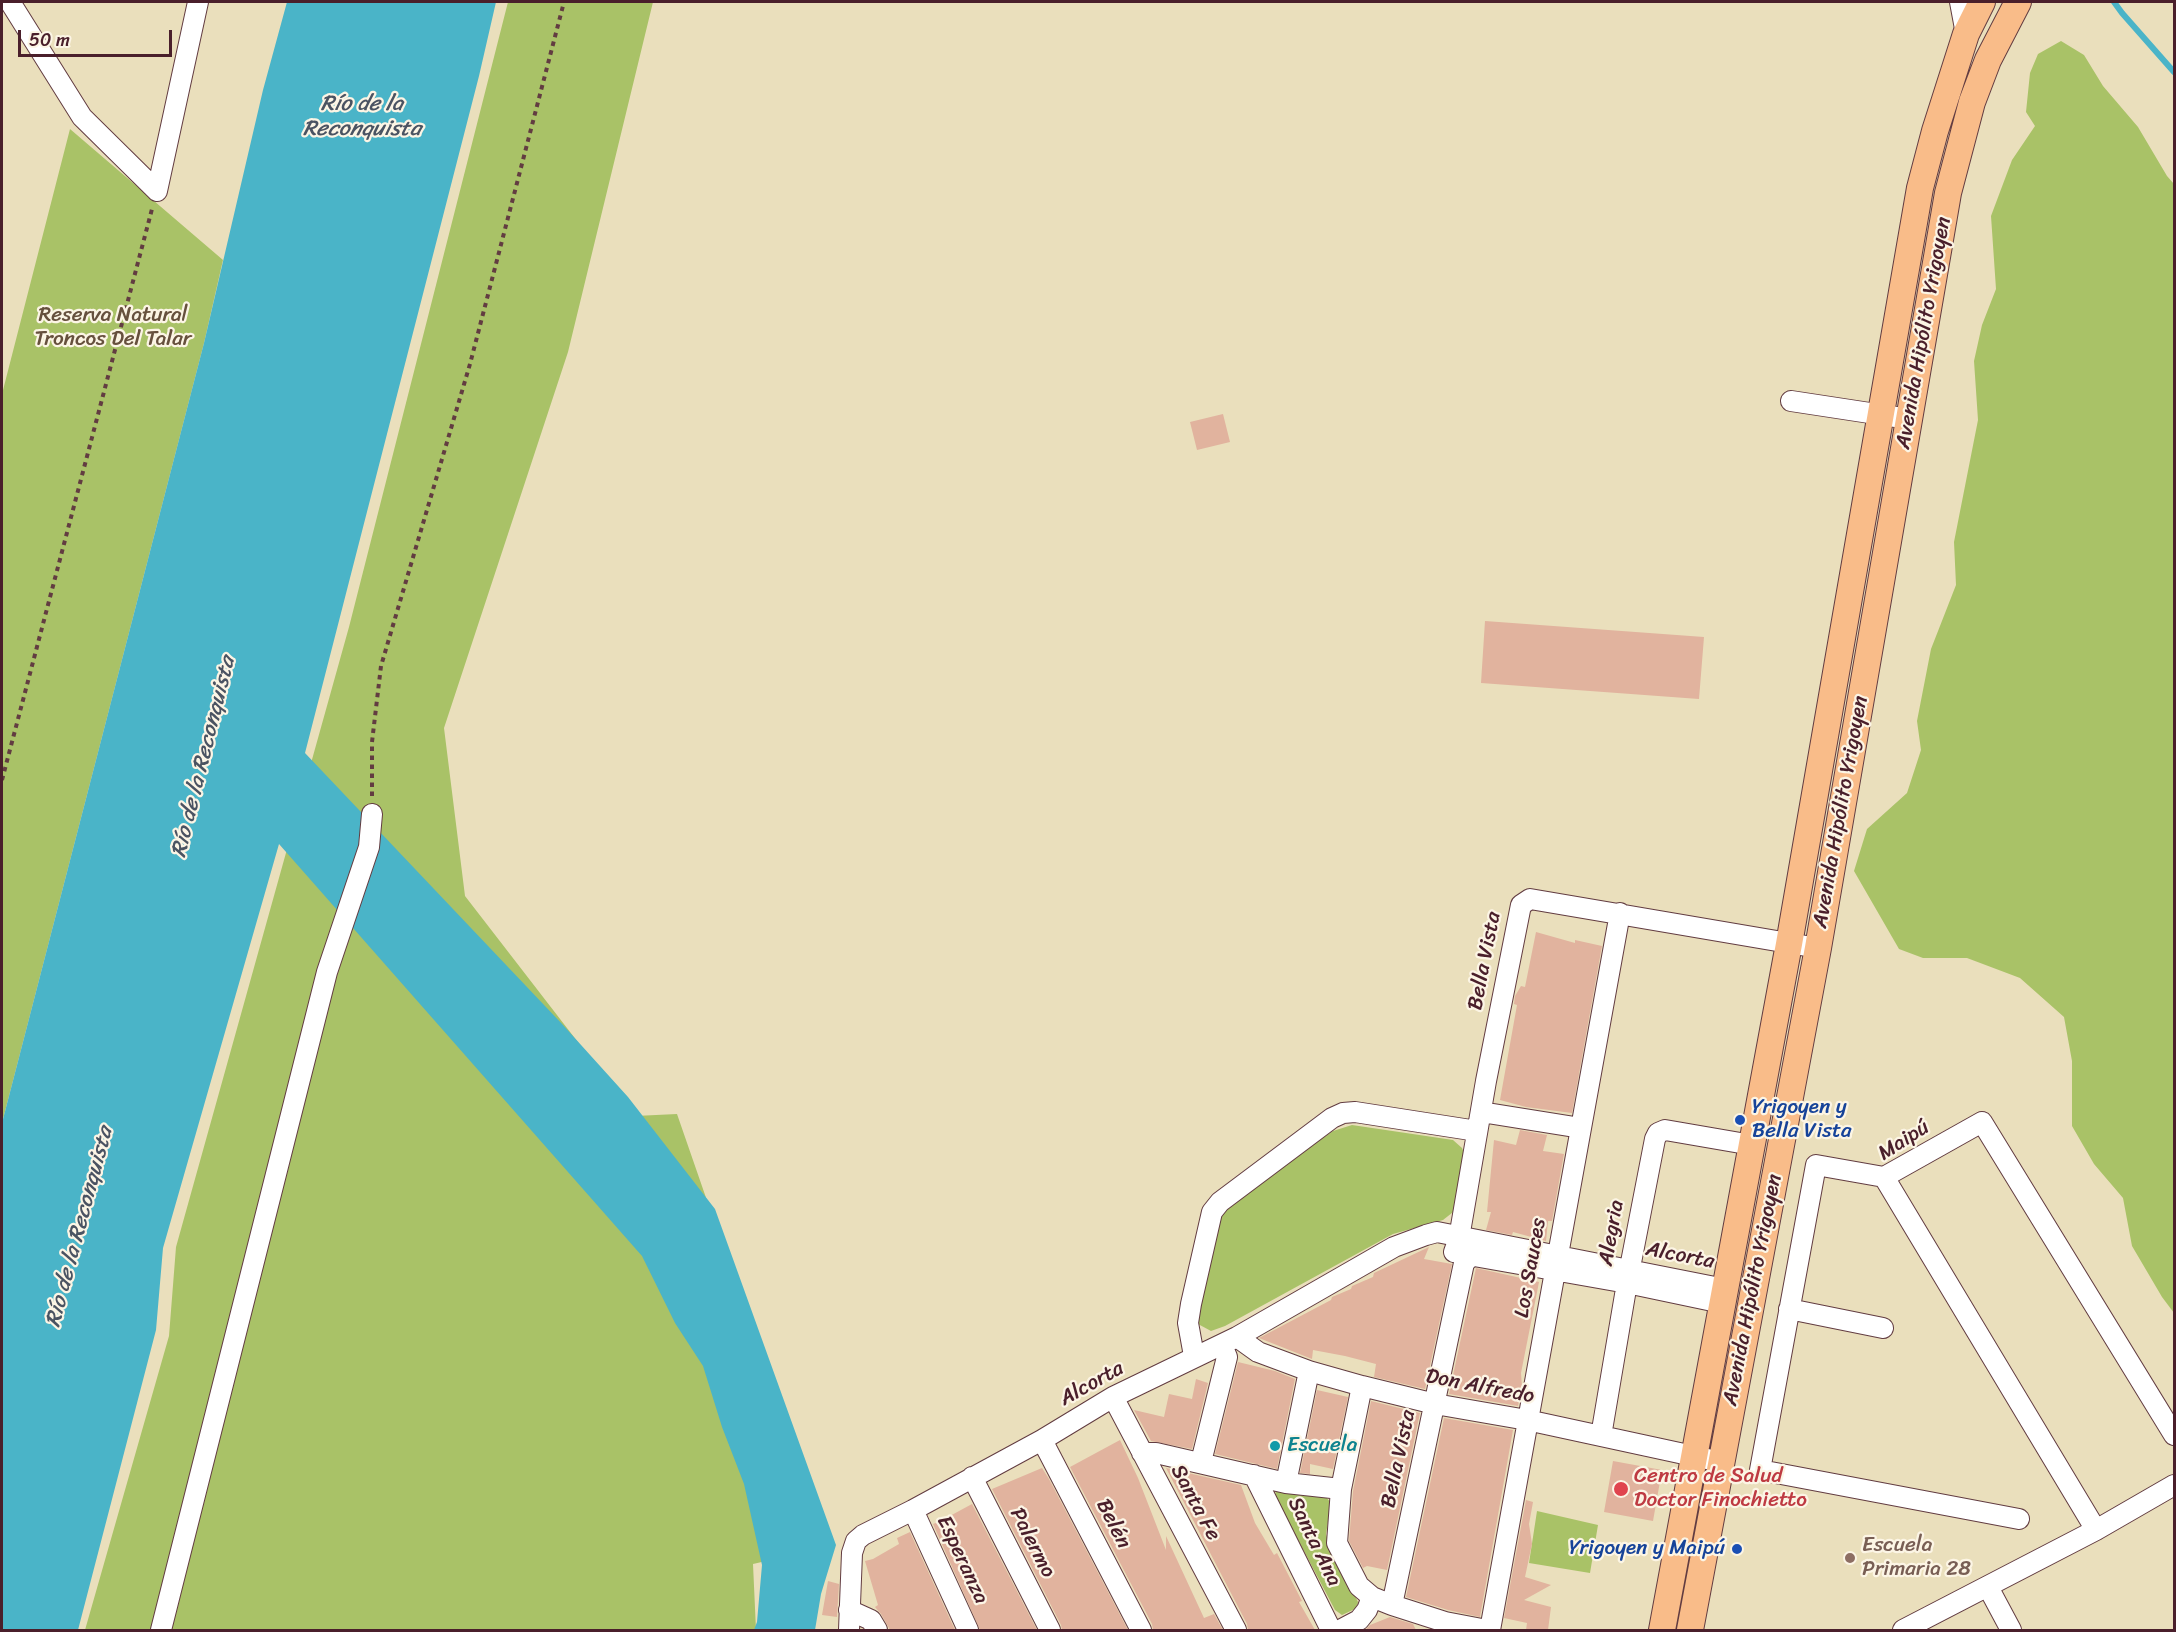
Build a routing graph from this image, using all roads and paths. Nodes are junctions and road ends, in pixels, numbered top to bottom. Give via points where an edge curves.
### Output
1 (10, 2) edge
2 (198, 2) edge
3 (564, 2) edge
4 (1960, 2) edge
5 (1982, 2) edge
6 (2018, 2) edge
7 (1966, 34) junction
8 (157, 191) junction
9 (1791, 401) dead end
10 (1881, 414) junction
11 (1909, 419) junction
12 (2, 780) edge
13 (372, 814) joint
14 (1620, 913) junction
15 (1790, 944) junction
16 (1818, 948) junction
17 (1479, 1121) junction
18 (1581, 1128) junction
19 (1752, 1145) junction
20 (1884, 1178) junction
21 (1462, 1249) junction
22 (1557, 1264) junction
23 (1628, 1277) junction
24 (1723, 1296) junction
25 (1790, 1309) junction
26 (1883, 1328) dead end
27 (1230, 1341) junction
28 (1194, 1356) junction
29 (1309, 1371) junction
30 (1362, 1386) junction
31 (1113, 1397) junction
32 (1435, 1404) junction
33 (1527, 1420) junction
34 (2175, 1435) edge
35 (1601, 1436) junction
36 (1042, 1440) junction
37 (1142, 1453) junction
38 (1695, 1457) junction
39 (1201, 1462) junction
40 (1720, 1462) junction
41 (972, 1476) junction
42 (1254, 1476) junction
43 (1286, 1483) junction
44 (2175, 1485) edge
45 (1341, 1489) junction
46 (913, 1510) junction
47 (2019, 1518) dead end
48 (2096, 1530) junction
49 (1988, 1587) junction
50 (1372, 1597) junction
51 (1392, 1605) junction
52 (849, 1610) junction
53 (1447, 1626) edge
54 (161, 1630) edge
55 (849, 1630) edge
56 (877, 1630) edge
57 (968, 1630) edge
58 (1050, 1630) edge
59 (1141, 1630) edge
60 (1236, 1630) edge
61 (1331, 1630) edge
62 (1340, 1630) edge
63 (1488, 1630) edge
64 (1662, 1630) edge
65 (1689, 1630) edge
66 (1903, 1630) edge
67 (2011, 1630) edge

1 - 8 street via 82,117
2 - 8 street
3 - 13 path via 470,364 381,666 372,742
4 - 7 street
5 - 7 main road, Avenida Hipólito Yrigoyen
6 - 11 main road, Avenida Hipólito Yrigoyen via 1988,60 1960,142
7 - 10 main road, Avenida Hipólito Yrigoyen via 1920,188
8 - 12 path
9 - 10 street
10 - 11 street
10 - 15 main road, Avenida Hipólito Yrigoyen
11 - 16 main road, Avenida Hipólito Yrigoyen
13 - 54 street via 369,847 327,972
14 - 15 street, Bella Vista
14 - 17 street, Bella Vista via 1530,899 1521,905
14 - 18 street, Los Sauces
15 - 16 street, Bella Vista
15 - 19 main road, Avenida Hipólito Yrigoyen
16 - 40 main road, Avenida Hipólito Yrigoyen
17 - 18 street
17 - 21 street, Bella Vista
17 - 28 street via 1343,1113 1220,1202 1212,1212 1191,1304 1188,1323
18 - 22 street, Los Sauces
19 - 23 street, Alegria via 1665,1130 1658,1133
19 - 24 main road, Avenida Hipólito Yrigoyen
20 - 25 street via 1816,1166
20 - 34 street, Maipú via 1982,1122
20 - 48 street, Maipú
21 - 22 street, Alcorta
21 - 27 street, Alcorta via 1437,1232 1394,1247
21 - 32 street, Bella Vista via 1464,1263
22 - 23 street, Alcorta
22 - 33 street, Los Sauces
23 - 24 street, Alcorta
23 - 35 street, Alegria
24 - 38 main road, Avenida Hipólito Yrigoyen
25 - 26 street
25 - 47 street via 1760,1470
27 - 28 street, Alcorta
27 - 29 street, Don Alfredo
27 - 39 street
28 - 31 street, Alcorta
29 - 30 street, Don Alfredo
29 - 43 street
30 - 32 street, Don Alfredo
30 - 45 street
31 - 36 street, Alcorta
31 - 37 street, Santa Fe
32 - 33 street, Don Alfredo
32 - 51 street, Bella Vista
33 - 35 street, Don Alfredo
33 - 63 street, Los Sauces
35 - 38 street, Don Alfredo
36 - 41 street, Alcorta
36 - 59 street, Belén
37 - 39 street
37 - 60 street, Santa Fe
38 - 40 street, Don Alfredo
38 - 64 main road, Avenida Hipólito Yrigoyen
39 - 42 street
40 - 65 main road, Avenida Hipólito Yrigoyen
41 - 46 street, Alcorta
41 - 58 street, Palermo
42 - 43 street
42 - 61 street, Santa Ana
43 - 45 street
44 - 48 street
45 - 50 street via 1337,1543 1359,1586
46 - 52 street, Alcorta via 856,1540
46 - 57 street, Esperanza
48 - 49 street
49 - 66 street
49 - 67 street
50 - 51 street
50 - 62 street via 1359,1620
51 - 53 street
52 - 55 street
52 - 56 street via 871,1620
53 - 63 street

